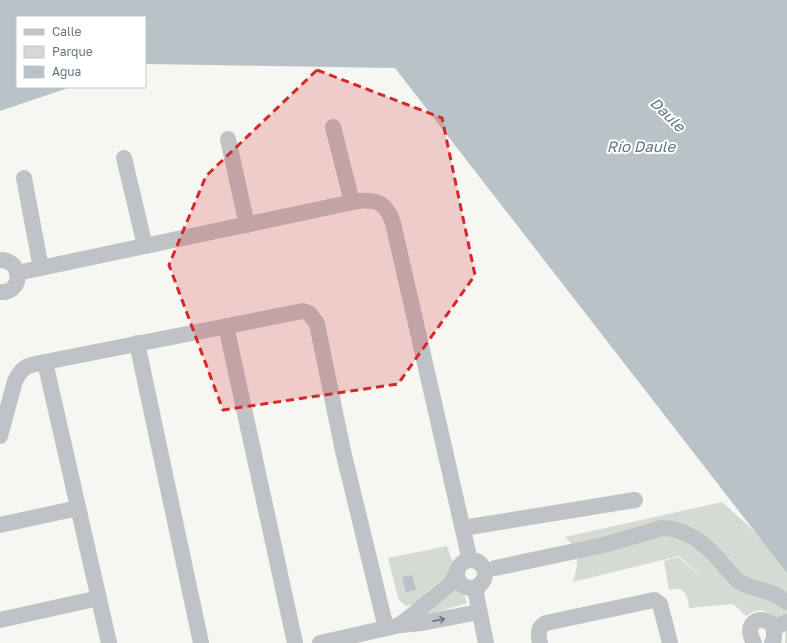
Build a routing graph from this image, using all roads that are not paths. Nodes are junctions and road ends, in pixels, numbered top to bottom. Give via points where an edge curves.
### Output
1 (333, 127) dead end
2 (228, 139) dead end
3 (124, 158) dead end
4 (24, 178) dead end
5 (352, 202) junction
6 (247, 225) junction
7 (145, 246) junction
8 (0, 260) edge
9 (41, 268) junction
10 (17, 273) junction
11 (0, 292) edge
12 (226, 326) junction
13 (137, 343) junction
14 (45, 362) junction
15 (0, 436) edge
16 (635, 500) dead end
17 (78, 508) junction
18 (0, 525) edge
19 (463, 528) junction
20 (475, 576) junction
21 (99, 598) junction
22 (787, 602) edge
23 (0, 620) edge
24 (393, 627) junction
25 (778, 631) edge
26 (109, 643) edge
27 (201, 643) edge
28 (295, 643) edge
29 (320, 643) edge
30 (486, 643) edge
31 (540, 643) edge
32 (670, 643) edge
33 (754, 643) edge

1 - 5 street
2 - 6 street
3 - 7 street
4 - 9 street
5 - 6 street
5 - 19 street via 377,202 386,207 390,214
6 - 7 street
7 - 9 street
8 - 10 street via 12,264
9 - 10 street
10 - 11 street via 18,278 13,288
12 - 13 street
12 - 24 street via 303,311 309,313 317,324 344,451
12 - 28 street
13 - 14 street
13 - 27 street
14 - 15 street via 31,364 19,373
14 - 17 street
16 - 19 street
17 - 18 street
17 - 21 street
19 - 20 street
20 - 22 street via 604,545 662,528 672,528 692,537 740,582 752,588 771,592
20 - 24 street via 450,584
24 -> 20 street via 422,623
20 - 30 street
21 - 23 street
21 - 26 street
24 - 29 street
25 - 33 street via 765,620 754,623 750,631
31 - 32 street via 538,632 546,623 654,600 660,604

